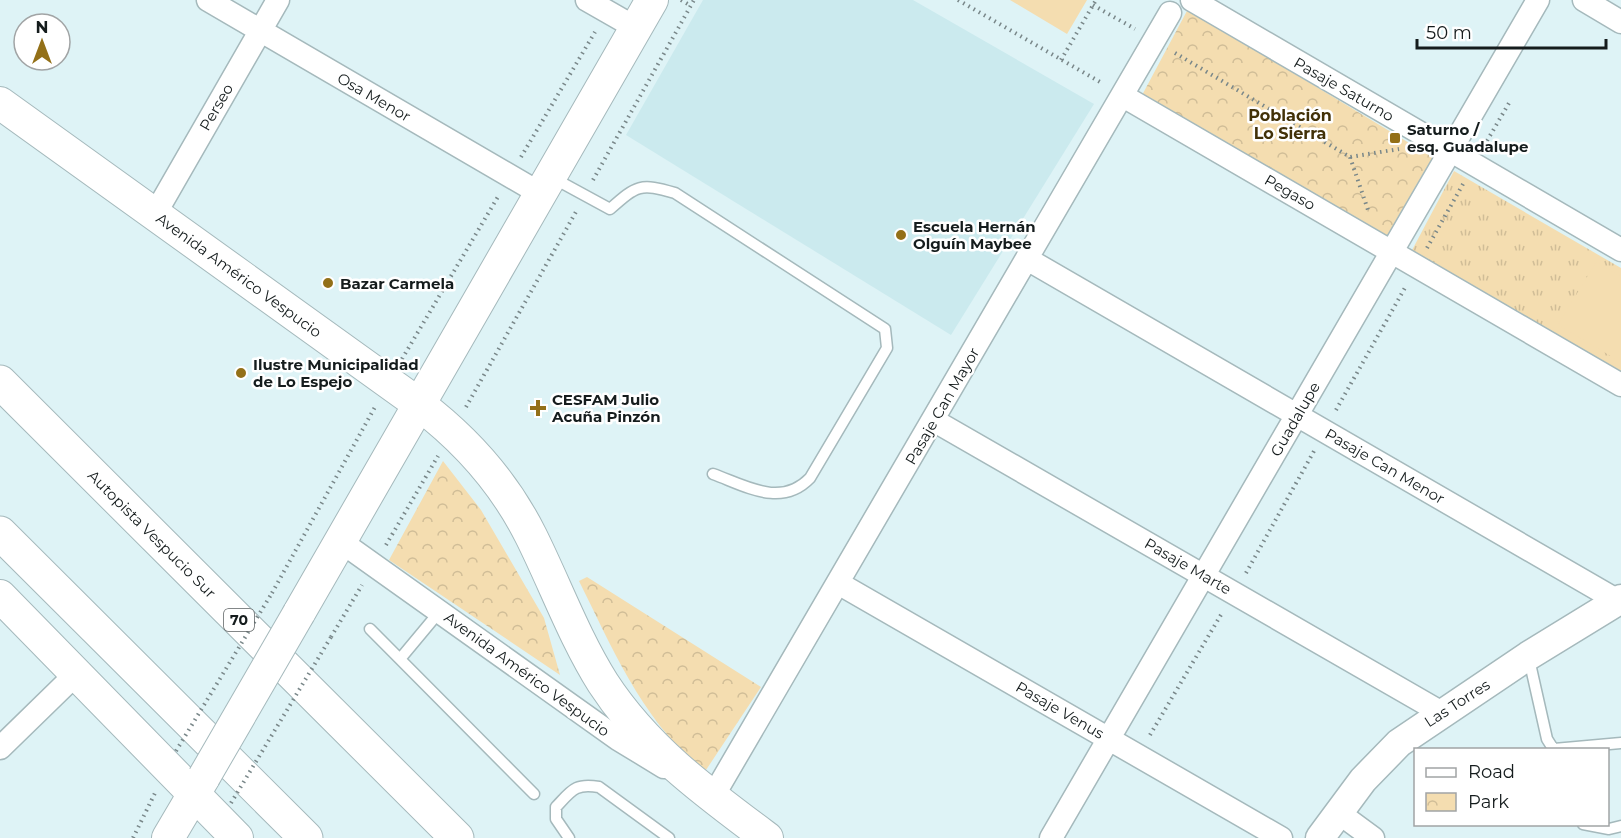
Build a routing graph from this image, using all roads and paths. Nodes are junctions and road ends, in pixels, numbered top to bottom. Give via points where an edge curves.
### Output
1 (208, 0) edge
2 (278, 0) edge
3 (652, 0) edge
4 (681, 0) edge
5 (694, 0) edge
6 (958, 0) edge
7 (1192, 0) edge
8 (1538, 0) edge
9 (1584, 0) edge
10 (1095, 2) edge
11 (597, 6) edge
12 (691, 6) junction
13 (1170, 13) dead end
14 (1621, 22) edge
15 (636, 28) junction
16 (260, 30) junction
17 (1154, 41) junction
18 (1061, 60) junction
19 (1514, 92) dead end
20 (1123, 96) junction
21 (3, 109) edge
22 (1443, 146) junction
23 (1350, 157) junction
24 (1474, 164) junction
25 (510, 176) junction
26 (545, 185) junction
27 (585, 196) junction
28 (155, 214) junction
29 (1384, 247) junction
30 (1621, 250) edge
31 (1028, 259) junction
32 (1417, 266) junction
33 (0, 382) edge
34 (388, 384) junction
35 (1621, 385) edge
36 (420, 405) junction
37 (1297, 415) junction
38 (933, 420) junction
39 (1325, 431) junction
40 (452, 432) junction
41 (713, 474) dead end
42 (0, 533) edge
43 (340, 541) junction
44 (374, 565) junction
45 (1204, 576) junction
46 (838, 583) junction
47 (1234, 593) junction
48 (0, 596) edge
49 (1620, 600) edge
50 (440, 611) junction
51 (370, 629) dead end
52 (1528, 656) junction
53 (400, 659) junction
54 (76, 674) junction
55 (1442, 713) junction
56 (1109, 739) junction
57 (1621, 743) edge
58 (0, 748) edge
59 (1553, 748) edge
60 (1565, 748) edge
61 (1138, 755) junction
62 (172, 759) junction
63 (199, 786) junction
64 (701, 789) junction
65 (534, 794) dead end
66 (231, 803) dead end
67 (1339, 813) junction
68 (1590, 826) edge
69 (1621, 826) edge
70 (1056, 836) edge
71 (133, 838) edge
72 (168, 838) edge
73 (237, 838) edge
74 (306, 838) edge
75 (458, 838) edge
76 (569, 838) edge
77 (669, 838) edge
78 (767, 838) edge
79 (1281, 838) edge
80 (1320, 838) edge
81 (1373, 838) edge

1 - 16 street, Osa Menor
2 - 16 street, Perseo
3 - 15 main road
4 - 12 path
5 - 12 path
6 - 18 path
7 - 22 street, Pasaje Saturno
8 - 22 street, Guadalupe
9 - 14 street
10 - 17 path
10 - 18 path
11 - 15 street
11 - 25 path
12 - 27 path
13 - 17 street, Pasaje Can Mayor
15 - 26 main road
16 - 25 street, Osa Menor
16 - 28 street, Perseo
17 - 20 street, Pasaje Can Mayor
17 - 23 path
18 - 20 path
19 - 24 path
20 - 29 street, Pegaso
20 - 31 street, Pasaje Can Mayor
21 - 28 main road, Avenida Américo Vespucio
22 - 23 path
22 - 24 street, Pasaje Saturno
22 - 29 street, Guadalupe
23 - 29 path
24 - 30 street, Pasaje Saturno
24 - 32 path
25 - 26 street, Osa Menor
25 - 34 path
26 - 27 lane
26 - 36 main road
27 - 40 path
27 - 41 lane via 610,209 635,187 651,186 675,194 885,328 887,348 810,478 800,488 763,493
28 - 34 main road, Avenida Américo Vespucio
29 - 32 street, Pegaso
29 - 37 street, Guadalupe
31 - 37 street, Pasaje Can Menor
31 - 38 street, Pasaje Can Mayor
32 - 35 street, Pegaso
32 - 39 path
33 - 75 highway, Autopista Vespucio Sur / 70
34 - 36 main road, Avenida Américo Vespucio
34 - 62 path, bridge via 272,593
36 - 40 main road, Avenida Américo Vespucio
36 - 43 main road
37 - 39 street, Pasaje Can Menor
37 - 45 street, Guadalupe
38 - 45 street, Pasaje Marte
38 - 46 street, Pasaje Can Mayor
39 - 47 path
39 - 49 street, Pasaje Can Menor
40 - 44 path
40 - 64 main road, Avenida Américo Vespucio via 479,459 516,509 615,700 639,731
42 - 74 highway
43 - 44 street, Avenida Américo Vespucio
43 - 63 main road, bridge
44 - 50 street, Avenida Américo Vespucio
44 - 66 path, bridge
45 - 47 street, Pasaje Marte
45 - 56 street, Guadalupe
46 - 56 street, Pasaje Venus
46 - 64 street, Pasaje Can Mayor
47 - 55 street, Pasaje Marte
47 - 61 path
48 - 54 main road
49 - 52 street, Las Torres
50 - 53 lane
50 - 64 street, Avenida Américo Vespucio via 618,740
51 - 53 lane
52 - 55 street, Las Torres
52 - 59 lane via 1547,740
53 - 65 lane
54 - 58 street
54 - 62 main road
55 - 67 street, Las Torres via 1388,753
56 - 61 street, Pasaje Venus
56 - 70 street, Guadalupe
57 - 60 lane
61 - 79 street, Pasaje Venus
62 - 63 main road
62 - 71 path
63 - 72 main road
63 - 73 main road
64 - 78 main road, Avenida Américo Vespucio
67 - 80 street, Las Torres
67 - 81 street
68 - 69 lane
76 - 77 lane via 556,819 556,807 574,787 587,785 599,787

